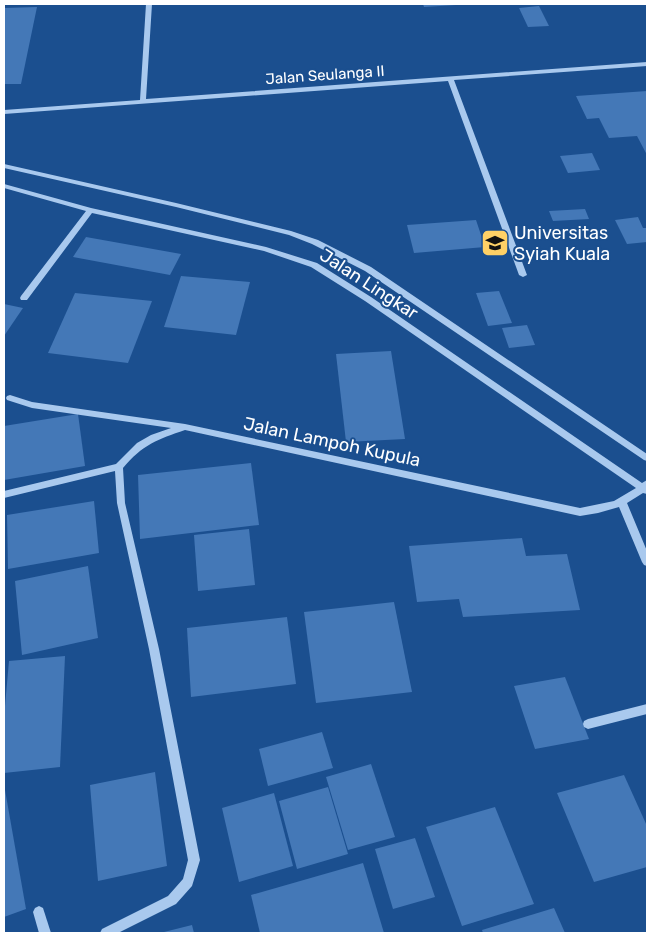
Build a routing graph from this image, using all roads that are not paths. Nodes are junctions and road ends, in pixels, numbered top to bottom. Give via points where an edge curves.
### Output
1 (149, 4) edge
2 (647, 64) edge
3 (450, 78) junction
4 (143, 100) junction
5 (4, 112) edge
6 (4, 166) edge
7 (4, 186) edge
8 (90, 210) junction
9 (523, 275) dead end
10 (24, 298) dead end
11 (10, 398) dead end
12 (185, 427) junction
13 (647, 458) edge
14 (119, 467) junction
15 (646, 488) edge
16 (4, 494) edge
17 (622, 502) junction
18 (647, 562) edge
19 (647, 710) edge
20 (588, 724) dead end
21 (39, 912) dead end
22 (45, 933) edge
23 (106, 933) edge

1 - 4 street
2 - 3 street, Jalan Seulanga II
3 - 4 street, Jalan Seulanga II
3 - 9 street
4 - 5 street, Jalan Seulanga II
6 - 13 street via 176,205 315,242 368,269
7 - 8 street, Jalan Lingkar
8 - 10 street
8 - 15 street, Jalan Lingkar via 266,249 314,265
11 - 12 street, Jalan Lampoh Kupula
12 - 14 street via 152,437 131,451
12 - 17 street, Jalan Lampoh Kupula via 580,512
14 - 16 street
14 - 23 street via 122,503 154,649 194,860 188,882 172,900
15 - 17 street, Jalan Lampoh Kupula
17 - 18 street
19 - 20 street
21 - 22 street

